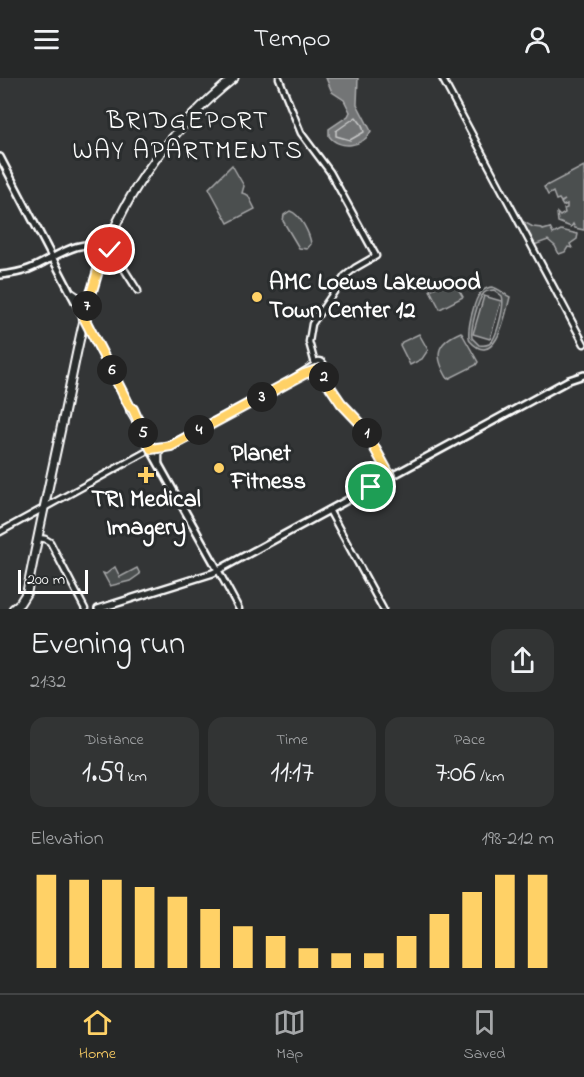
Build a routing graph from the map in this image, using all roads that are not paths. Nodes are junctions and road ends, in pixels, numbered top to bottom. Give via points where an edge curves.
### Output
1 (234, 78) edge
2 (279, 78) edge
3 (442, 78) edge
4 (0, 157) edge
5 (106, 248) junction
6 (53, 257) junction
7 (122, 265) junction
8 (99, 266) junction
9 (0, 274) edge
10 (92, 290) junction
11 (138, 291) dead end
12 (72, 294) junction
13 (84, 318) junction
14 (584, 344) edge
15 (318, 367) junction
16 (584, 375) edge
17 (171, 446) junction
18 (151, 449) junction
19 (159, 464) junction
20 (390, 476) junction
21 (44, 507) junction
22 (329, 510) junction
23 (34, 514) junction
24 (42, 521) junction
25 (0, 532) edge
26 (38, 538) junction
27 (218, 570) junction
28 (27, 592) junction
29 (13, 609) edge
30 (26, 609) edge
31 (85, 609) edge
32 (98, 609) edge
33 (238, 609) edge
34 (384, 609) edge

1 - 5 main road via 163,149 130,200
2 - 15 street via 301,133 330,172 376,256 341,281 312,324 310,345
3 - 14 street
4 - 6 main road
5 - 6 main road via 81,246
5 - 7 street
5 - 8 main road
6 - 9 main road via 26,271
6 - 12 main road
7 - 8 main road via 108,256
7 - 11 street
8 - 10 main road
10 - 12 main road via 82,300
10 - 13 main road
12 - 13 main road
13 - 18 main road
13 - 21 main road
15 - 17 street
15 - 20 street via 341,403 362,425
16 - 20 main road
17 - 18 street
17 - 19 street via 159,452
18 - 19 main road
18 - 21 street
19 - 27 main road
20 - 22 main road
21 - 23 street
21 - 24 main road
22 - 27 main road
22 - 34 street
23 - 24 street
23 - 25 street
24 - 26 main road
26 - 28 main road
26 - 31 street via 50,542
27 - 32 main road
27 - 33 street
28 - 29 main road
28 - 30 main road

